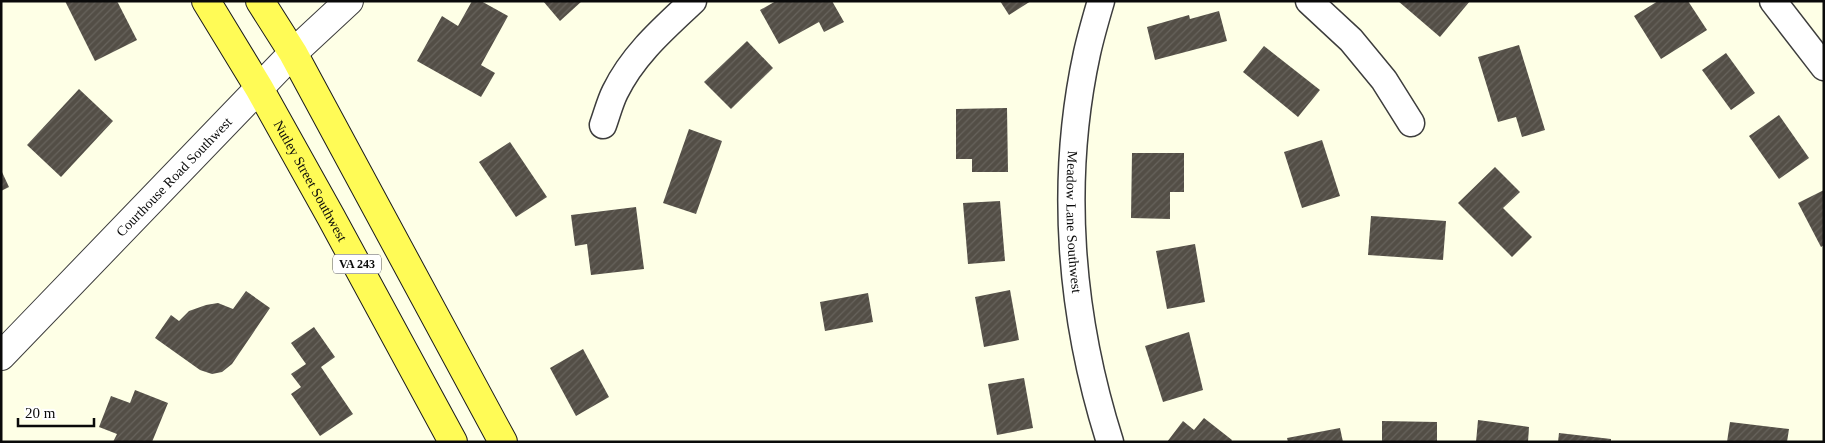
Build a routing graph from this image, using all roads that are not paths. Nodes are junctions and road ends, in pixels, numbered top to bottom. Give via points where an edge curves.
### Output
1 (206, 1) edge
2 (260, 1) edge
3 (349, 1) edge
4 (693, 1) edge
5 (1101, 1) edge
6 (1309, 1) edge
7 (1773, 1) edge
8 (293, 53) junction
9 (1824, 66) edge
10 (259, 88) junction
11 (1410, 123) dead end
12 (603, 125) dead end
13 (1, 356) edge
14 (453, 442) edge
15 (503, 442) edge
16 (1110, 442) edge

1 - 10 main road, Nutley Street Southwest / VA 243
2 - 8 main road, VA 243
3 - 8 street, Courthouse Road Southwest
4 - 12 street via 654,37 632,63 615,93
5 - 16 street, Meadow Lane Southwest via 1087,53 1076,123 1071,192 1073,261 1081,329 1095,397
6 - 11 street via 1351,40 1384,80
7 - 9 street
8 - 10 street, Courthouse Road Southwest
8 - 15 main road, VA 243
10 - 13 street, Courthouse Road Southwest
10 - 14 main road, Nutley Street Southwest / VA 243

